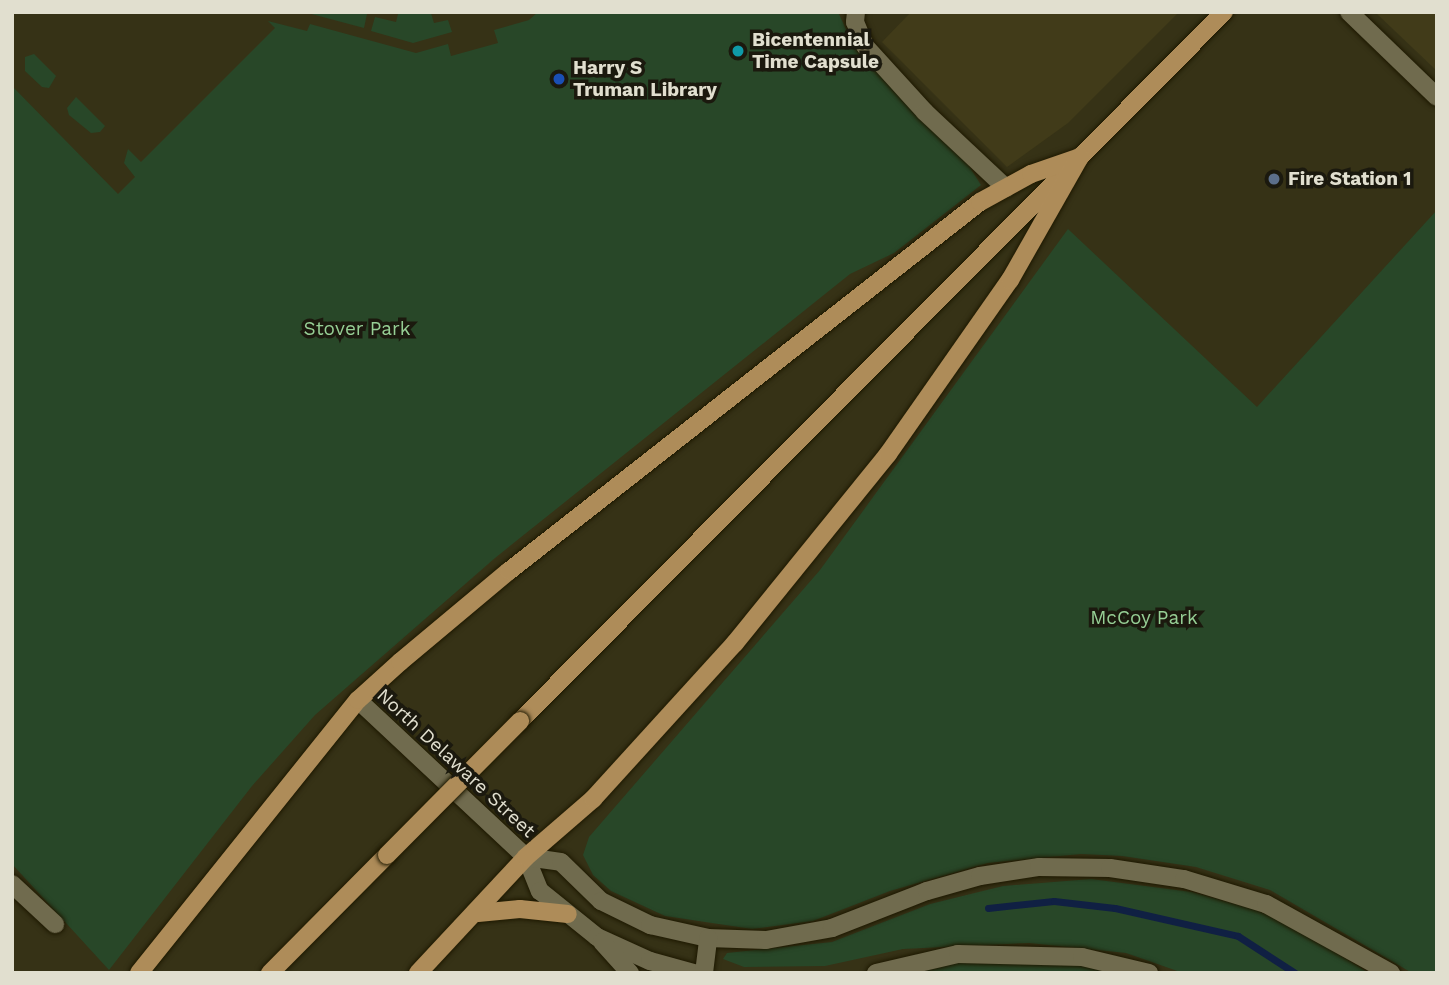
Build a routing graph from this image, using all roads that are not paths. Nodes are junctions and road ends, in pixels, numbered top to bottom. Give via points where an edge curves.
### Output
1 (856, 12) edge
2 (1224, 12) edge
3 (1349, 12) edge
4 (1437, 97) edge
5 (1080, 157) junction
6 (1006, 188) junction
7 (358, 700) junction
8 (526, 857) junction
9 (12, 884) edge
10 (478, 913) junction
11 (568, 914) junction
12 (55, 924) dead end
13 (597, 937) junction
14 (708, 937) junction
15 (139, 973) edge
16 (270, 973) edge
17 (418, 973) edge
18 (630, 973) edge
19 (694, 973) edge
20 (704, 973) edge
21 (876, 973) edge
22 (1149, 973) edge
23 (1391, 973) edge

1 - 6 street via 855,22 866,46 925,112
2 - 5 main road
3 - 4 street
5 - 6 main road
5 - 8 main road via 1010,280 879,465 651,739 568,824
5 - 16 main road, bridge
6 - 7 main road via 939,234 509,571
7 - 8 street, North Delaware Street
7 - 15 main road
8 - 10 main road
8 - 11 street via 540,891
8 - 14 street via 561,862 600,901 650,925
9 - 12 street
10 - 11 main road via 520,909
10 - 17 main road
11 - 13 street
13 - 18 street
13 - 19 street via 650,961
14 - 20 street
14 - 23 street via 766,940 832,928 980,876 1039,867 1110,868 1184,879 1266,904
21 - 22 street via 958,954 1082,957

